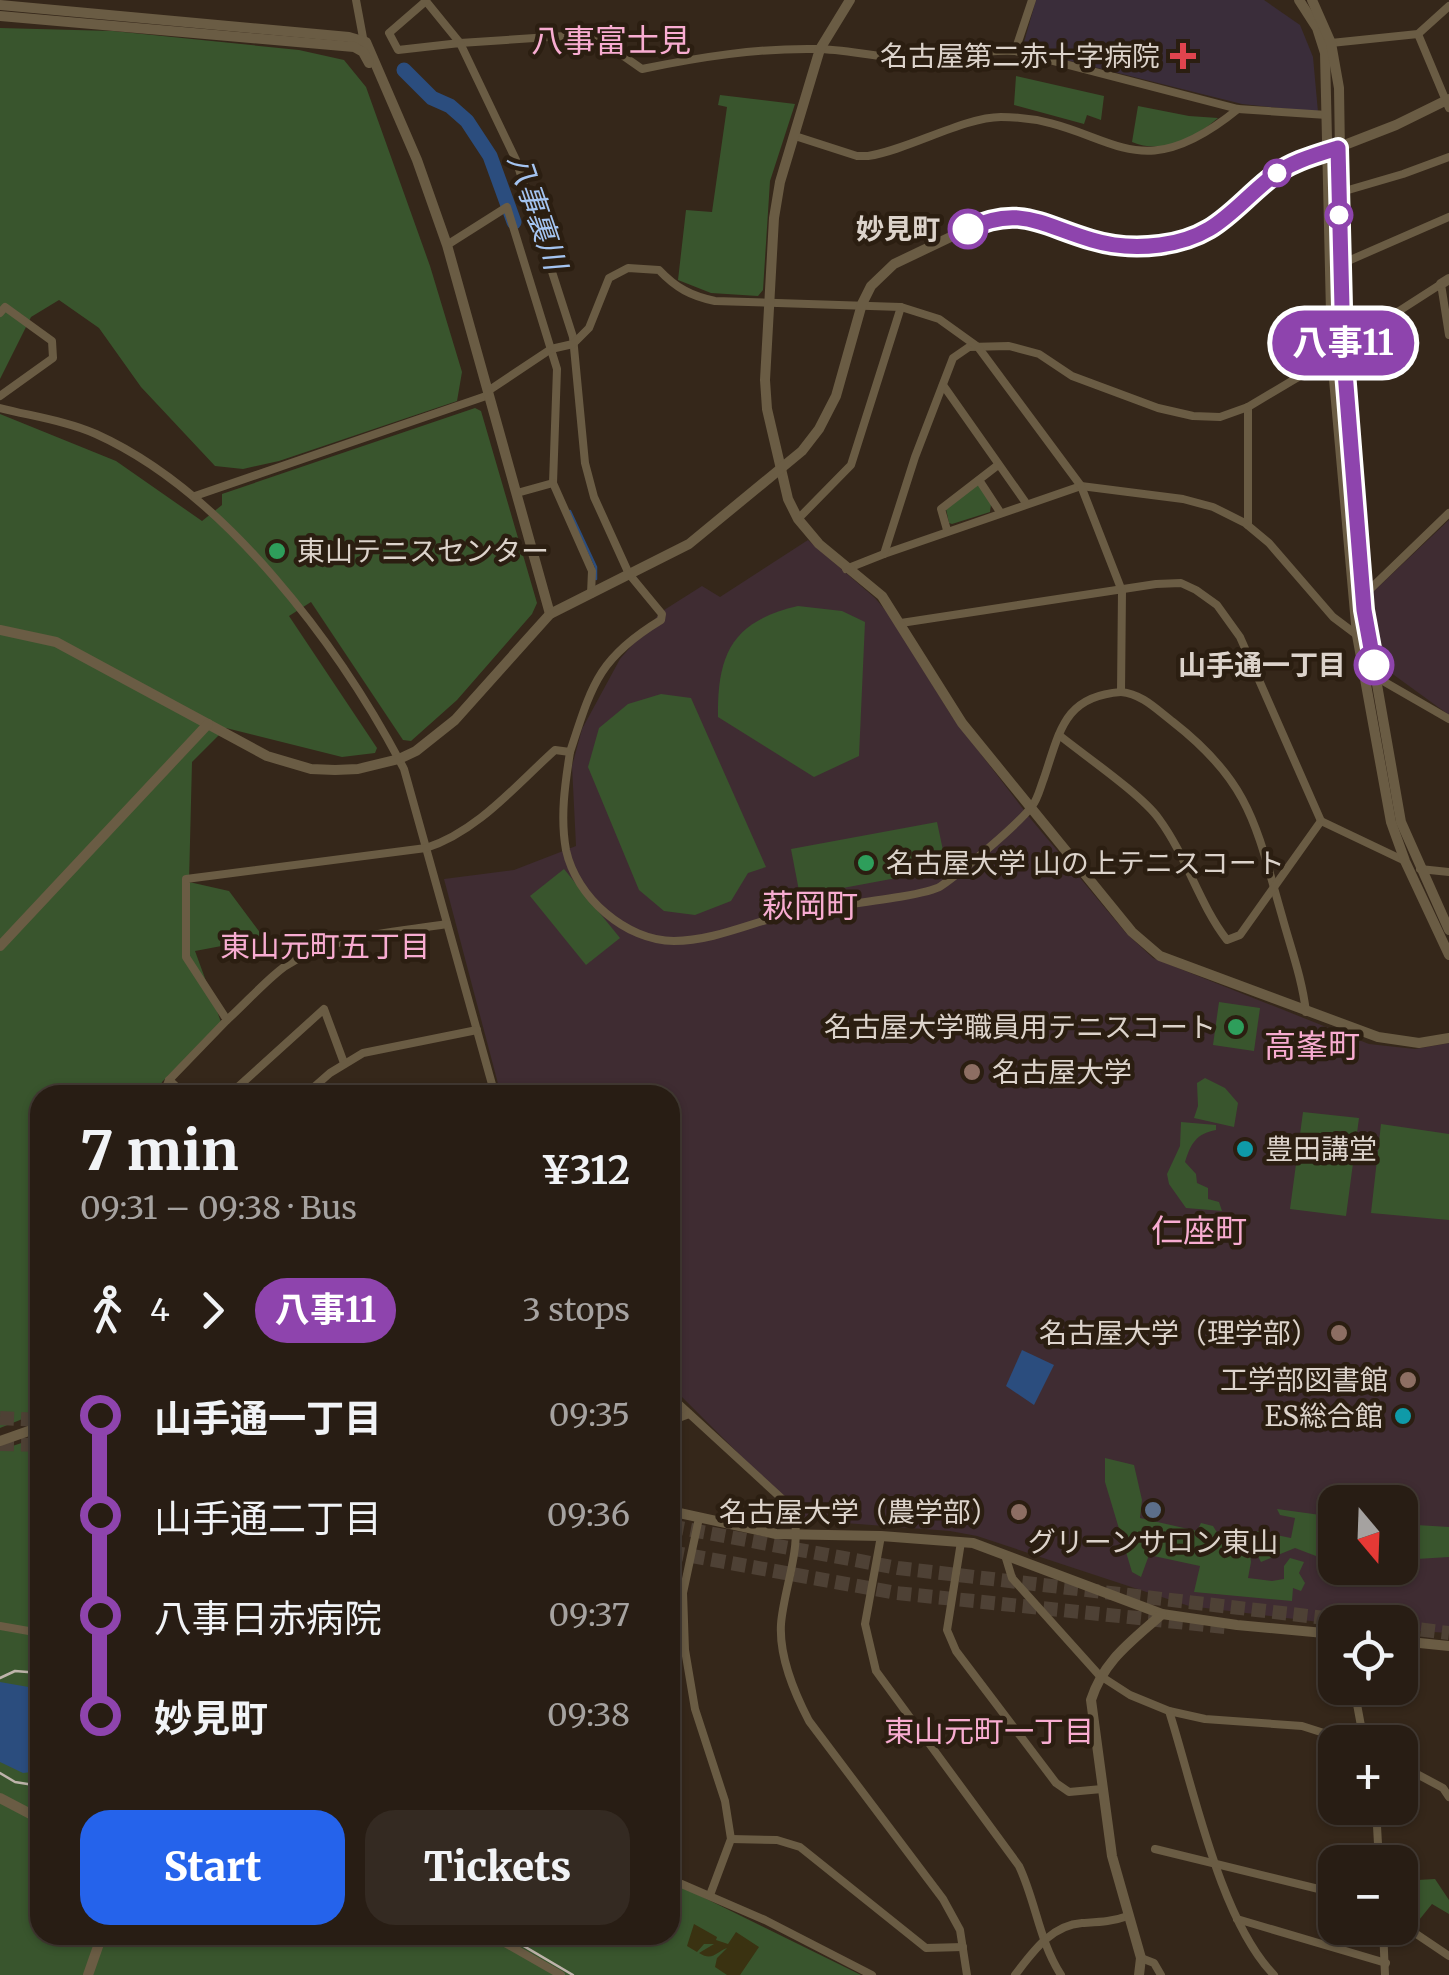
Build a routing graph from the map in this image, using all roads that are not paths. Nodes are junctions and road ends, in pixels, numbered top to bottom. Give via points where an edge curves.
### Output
1 (356, 0) edge
2 (426, 0) edge
3 (850, 0) edge
4 (1032, 0) edge
5 (1299, 0) edge
6 (1312, 0) edge
7 (0, 6) edge
8 (1449, 6) edge
9 (0, 16) edge
10 (1418, 34) junction
11 (366, 42) junction
12 (460, 43) junction
13 (1331, 43) junction
14 (354, 47) junction
15 (820, 48) junction
16 (1014, 51) junction
17 (1448, 103) edge
18 (1238, 110) junction
19 (1327, 115) junction
20 (795, 136) junction
21 (1338, 148) junction
22 (1326, 152) junction
23 (1449, 157) edge
24 (418, 168) junction
25 (1338, 193) junction
26 (1449, 216) edge
27 (447, 245) junction
28 (1341, 264) junction
29 (1445, 281) edge
30 (769, 303) junction
31 (862, 304) junction
32 (902, 307) junction
33 (0, 313) edge
34 (1449, 335) edge
35 (573, 344) junction
36 (978, 347) junction
37 (1343, 347) junction
38 (551, 349) junction
39 (1332, 357) junction
40 (942, 385) junction
41 (489, 393) junction
42 (0, 396) edge
43 (0, 408) edge
44 (1248, 408) junction
45 (998, 464) junction
46 (782, 471) junction
47 (979, 480) junction
48 (553, 483) junction
49 (1081, 486) junction
50 (517, 493) junction
51 (195, 496) junction
52 (1026, 504) junction
53 (1000, 512) junction
54 (1449, 513) edge
55 (798, 519) junction
56 (1248, 525) junction
57 (948, 530) junction
58 (884, 554) junction
59 (846, 568) junction
60 (630, 574) junction
61 (1122, 591) junction
62 (591, 594) junction
63 (1362, 597) junction
64 (550, 614) junction
65 (901, 623) junction
66 (0, 630) edge
67 (1357, 636) junction
68 (1376, 677) junction
69 (1121, 692) junction
70 (1449, 718) edge
71 (208, 724) junction
72 (1059, 734) junction
73 (570, 752) junction
74 (398, 758) junction
75 (1030, 809) junction
76 (1321, 821) junction
77 (426, 848) junction
78 (1405, 861) junction
79 (1420, 870) junction
80 (1449, 872) edge
81 (1274, 885) junction
82 (447, 924) junction
83 (1449, 930) edge
84 (0, 946) edge
85 (1449, 955) edge
86 (1306, 1012) junction
87 (227, 1020) junction
88 (477, 1030) junction
89 (1449, 1038) edge
90 (344, 1063) junction
91 (169, 1080) junction
92 (167, 1085) edge
93 (174, 1085) edge
94 (240, 1085) edge
95 (317, 1085) edge
96 (492, 1085) edge
97 (680, 1405) edge
98 (690, 1414) junction
99 (680, 1418) edge
100 (30, 1431) edge
101 (0, 1441) edge
102 (680, 1513) edge
103 (699, 1518) junction
104 (795, 1535) junction
105 (881, 1536) junction
106 (961, 1542) junction
107 (1004, 1554) junction
108 (1162, 1614) junction
109 (0, 1626) edge
110 (30, 1630) edge
111 (1318, 1633) edge
112 (1418, 1643) edge
113 (1449, 1646) edge
114 (1099, 1676) junction
115 (1169, 1711) junction
116 (1318, 1731) edge
117 (1418, 1775) edge
118 (1102, 1789) junction
119 (1447, 1792) edge
120 (0, 1798) edge
121 (30, 1814) edge
122 (731, 1839) junction
123 (1155, 1849) dead end
124 (1216, 1863) junction
125 (680, 1882) edge
126 (1318, 1889) edge
127 (710, 1896) junction
128 (1128, 1916) junction
129 (1236, 1919) junction
130 (1418, 1935) edge
131 (1042, 1941) junction
132 (98, 1945) edge
133 (508, 1945) edge
134 (1384, 1945) edge
135 (963, 1948) junction
136 (1449, 1956) edge
137 (1141, 1958) junction
138 (1386, 1964) junction
139 (88, 1975) edge
140 (561, 1975) edge
141 (872, 1975) edge
142 (968, 1975) edge
143 (1014, 1975) edge
144 (1061, 1975) edge
145 (1138, 1975) edge
146 (1161, 1975) edge
147 (1274, 1975) edge
148 (1386, 1975) edge

1 - 11 street
2 - 12 street
2 - 12 street via 389,33 398,50
3 - 15 street
4 - 16 street
5 - 19 street via 1325,54
6 - 13 street
7 - 11 street
8 - 10 street
9 - 14 street
10 - 13 street
10 - 17 street
11 - 14 street
11 - 24 street
12 - 15 street via 580,36 599,39 642,69 756,50
12 - 35 street via 516,160
13 - 21 street
14 - 24 street via 364,52
15 - 16 street via 907,58
15 - 20 street
16 - 18 street
17 - 21 street
18 - 19 street
18 - 20 street via 1196,140 1159,152 998,116 868,156
19 - 22 street
20 - 30 street via 780,182
21 - 22 street
21 - 25 street
22 - 31 street via 1270,177 1227,219 1187,240 1122,247 1026,218 995,218 894,264
22 - 39 street
23 - 25 street
24 - 27 street
25 - 28 street
26 - 28 street
27 - 38 street via 508,207
27 - 41 street
28 - 37 street
29 - 34 street
29 - 37 street
30 - 31 street
30 - 35 street via 694,296 659,270 628,268 609,278 589,328
30 - 46 street via 767,409
31 - 32 street
31 - 46 street via 830,409
32 - 36 street via 939,319
32 - 55 street via 851,466
33 - 42 street via 5,307 52,341 53,358
35 - 38 street
35 - 60 street via 585,463
36 - 40 street via 954,358
36 - 44 street via 1039,354 1072,376 1193,416
36 - 49 street
37 - 63 street
38 - 41 street
38 - 48 street via 557,369
39 - 44 street
39 - 67 street
40 - 45 street
40 - 58 street
41 - 50 street
41 - 51 street
43 - 51 street via 95,434
44 - 56 street
45 - 47 street
45 - 52 street
46 - 55 street
46 - 60 street via 689,544
47 - 53 street
47 - 57 street via 942,510
48 - 50 street
48 - 62 street via 592,571
49 - 52 street
49 - 56 street via 1183,498
49 - 61 street
50 - 64 street
51 - 74 street via 298,606
52 - 53 street
53 - 57 street
54 - 63 street
55 - 59 street
56 - 67 street
57 - 58 street
58 - 59 street
59 - 65 street via 882,596
60 - 62 street
60 - 73 street via 661,620 600,671
61 - 65 street
61 - 69 street
61 - 76 street via 1181,583 1217,605 1271,702
62 - 64 street
63 - 68 street
64 - 74 street via 455,720
65 - 75 street via 962,723
66 - 71 street via 56,642
67 - 78 street via 1391,822
68 - 70 street
68 - 79 street via 1402,822
69 - 72 street via 1086,698
69 - 81 street via 1149,703 1231,776 1256,824
71 - 74 street via 267,756 311,769 358,769
71 - 84 street
72 - 75 street
72 - 81 street via 1157,815 1227,940 1240,935
73 - 75 street via 564,830 582,883 622,928 674,941 937,889
73 - 77 street via 555,750 465,830
74 - 77 street
75 - 86 street via 1132,932 1160,956
76 - 78 street
76 - 81 street
77 - 82 street
77 - 87 street via 186,880 186,958
78 - 85 street
79 - 80 street
79 - 83 street
81 - 86 street
82 - 87 street via 309,952
82 - 88 street
86 - 89 street via 1378,1037 1419,1043
87 - 91 street
88 - 90 street via 389,1046
88 - 96 street
90 - 94 street via 324,1009
90 - 95 street
91 - 92 street
91 - 93 street
97 - 98 street
98 - 99 street
98 - 104 street via 792,1508
100 - 101 street
102 - 103 street
103 - 104 street
103 - 122 street via 682,1592 685,1650 694,1709
104 - 105 street
104 - 135 street via 781,1634 796,1695 943,1899
105 - 106 street
105 - 131 street via 864,1624 876,1671 1019,1866
106 - 107 street
106 - 118 street via 947,1630 956,1651 1056,1783 1069,1792
107 - 108 street
107 - 114 street via 1012,1578
108 - 111 street
108 - 114 street
109 - 110 street
112 - 113 street
114 - 115 street
114 - 118 street via 1091,1700
115 - 116 street
115 - 124 street
117 - 119 street
118 - 128 street
120 - 121 street
122 - 127 street
122 - 135 street via 800,1848 926,1948
123 - 124 street
124 - 126 street
124 - 129 street
125 - 127 street
127 - 141 street
128 - 131 street via 1101,1925 1078,1923
128 - 137 street
129 - 138 street
129 - 147 street
130 - 136 street
131 - 143 street
131 - 144 street
132 - 139 street
133 - 140 street
134 - 138 street
135 - 142 street
137 - 145 street
137 - 146 street
138 - 148 street

